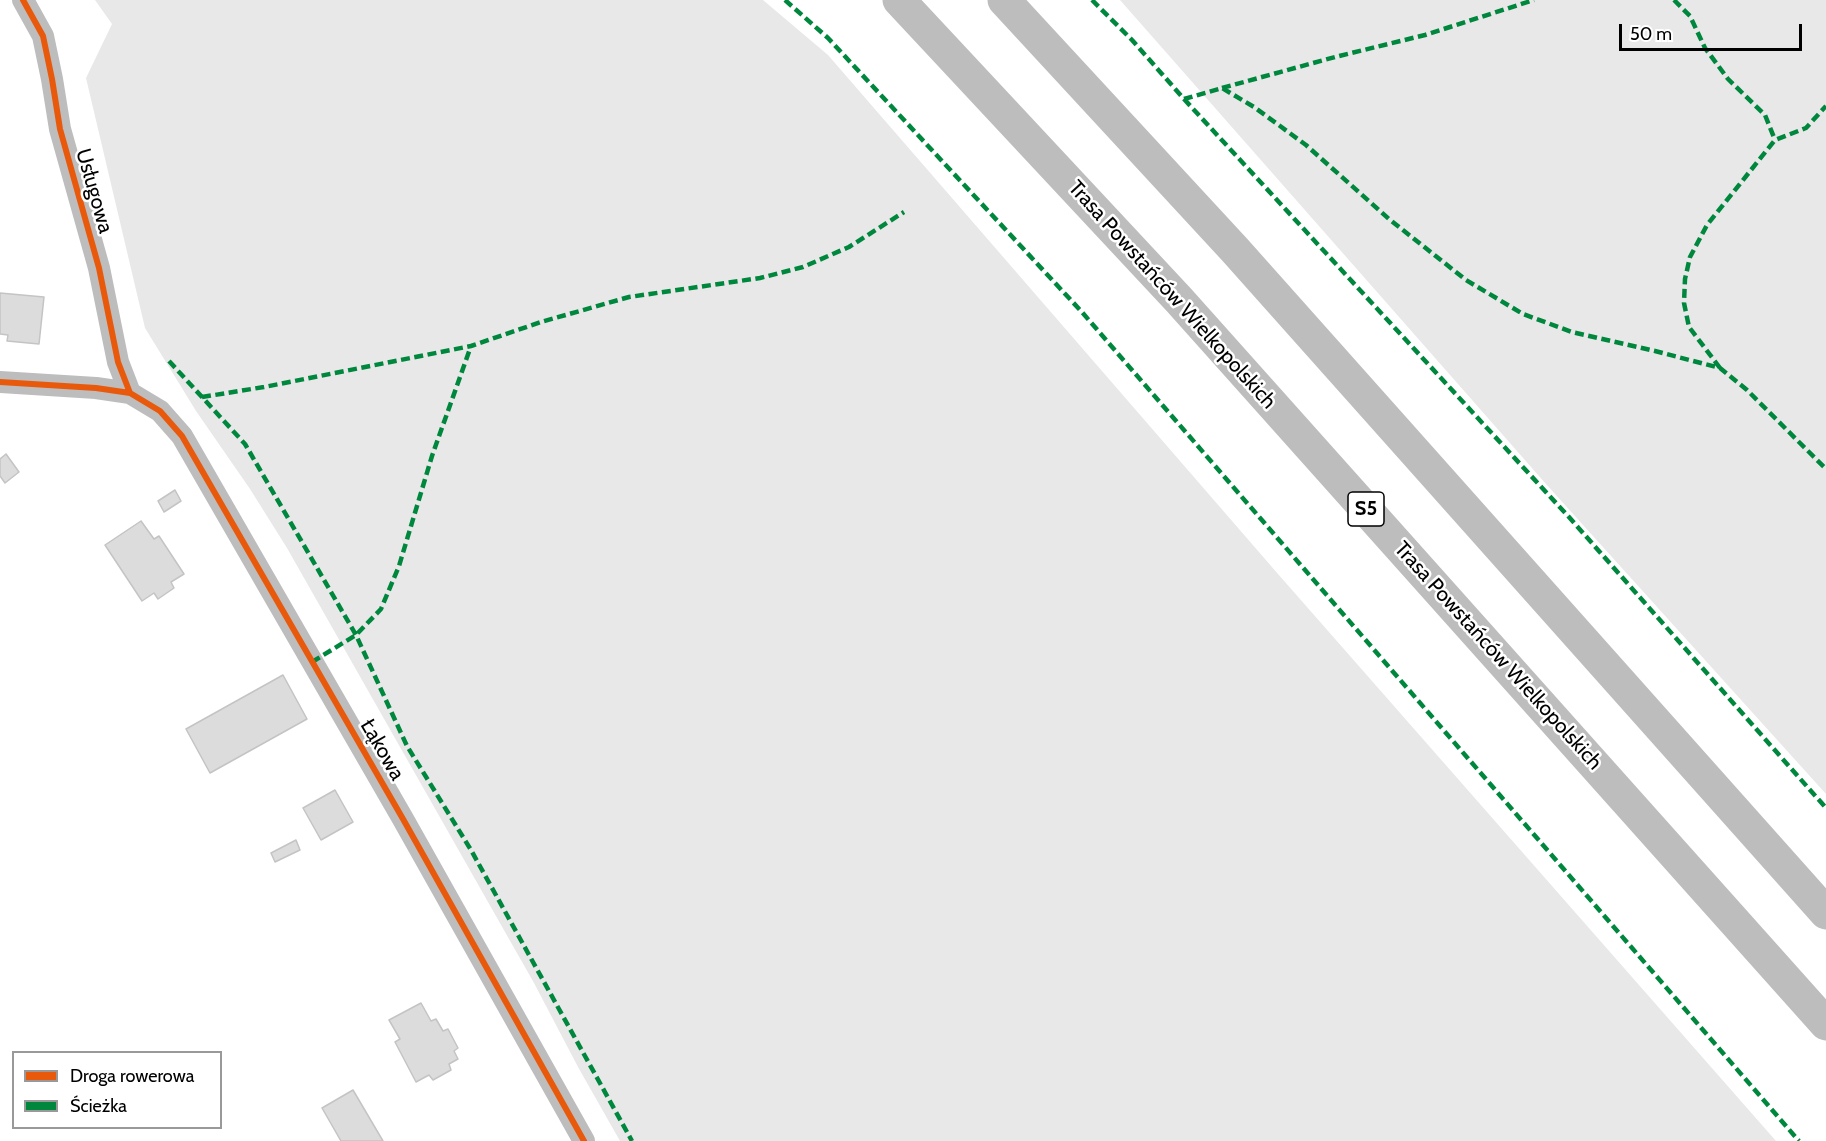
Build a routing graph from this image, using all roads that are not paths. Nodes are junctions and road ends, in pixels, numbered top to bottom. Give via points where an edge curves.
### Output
1 (23, 0) edge
2 (898, 0) edge
3 (1004, 0) edge
4 (0, 382) edge
5 (130, 393) junction
6 (1826, 913) edge
7 (1826, 1024) edge
8 (584, 1141) edge

1 - 5 street, Usługowa via 43,36 60,129 99,268 118,362
2 - 7 highway, Trasa Powstańców Wielkopolskich / S5 via 1179,300
3 - 6 highway via 1243,259
4 - 5 street
5 - 8 street, Łąkowa via 160,411 182,436

